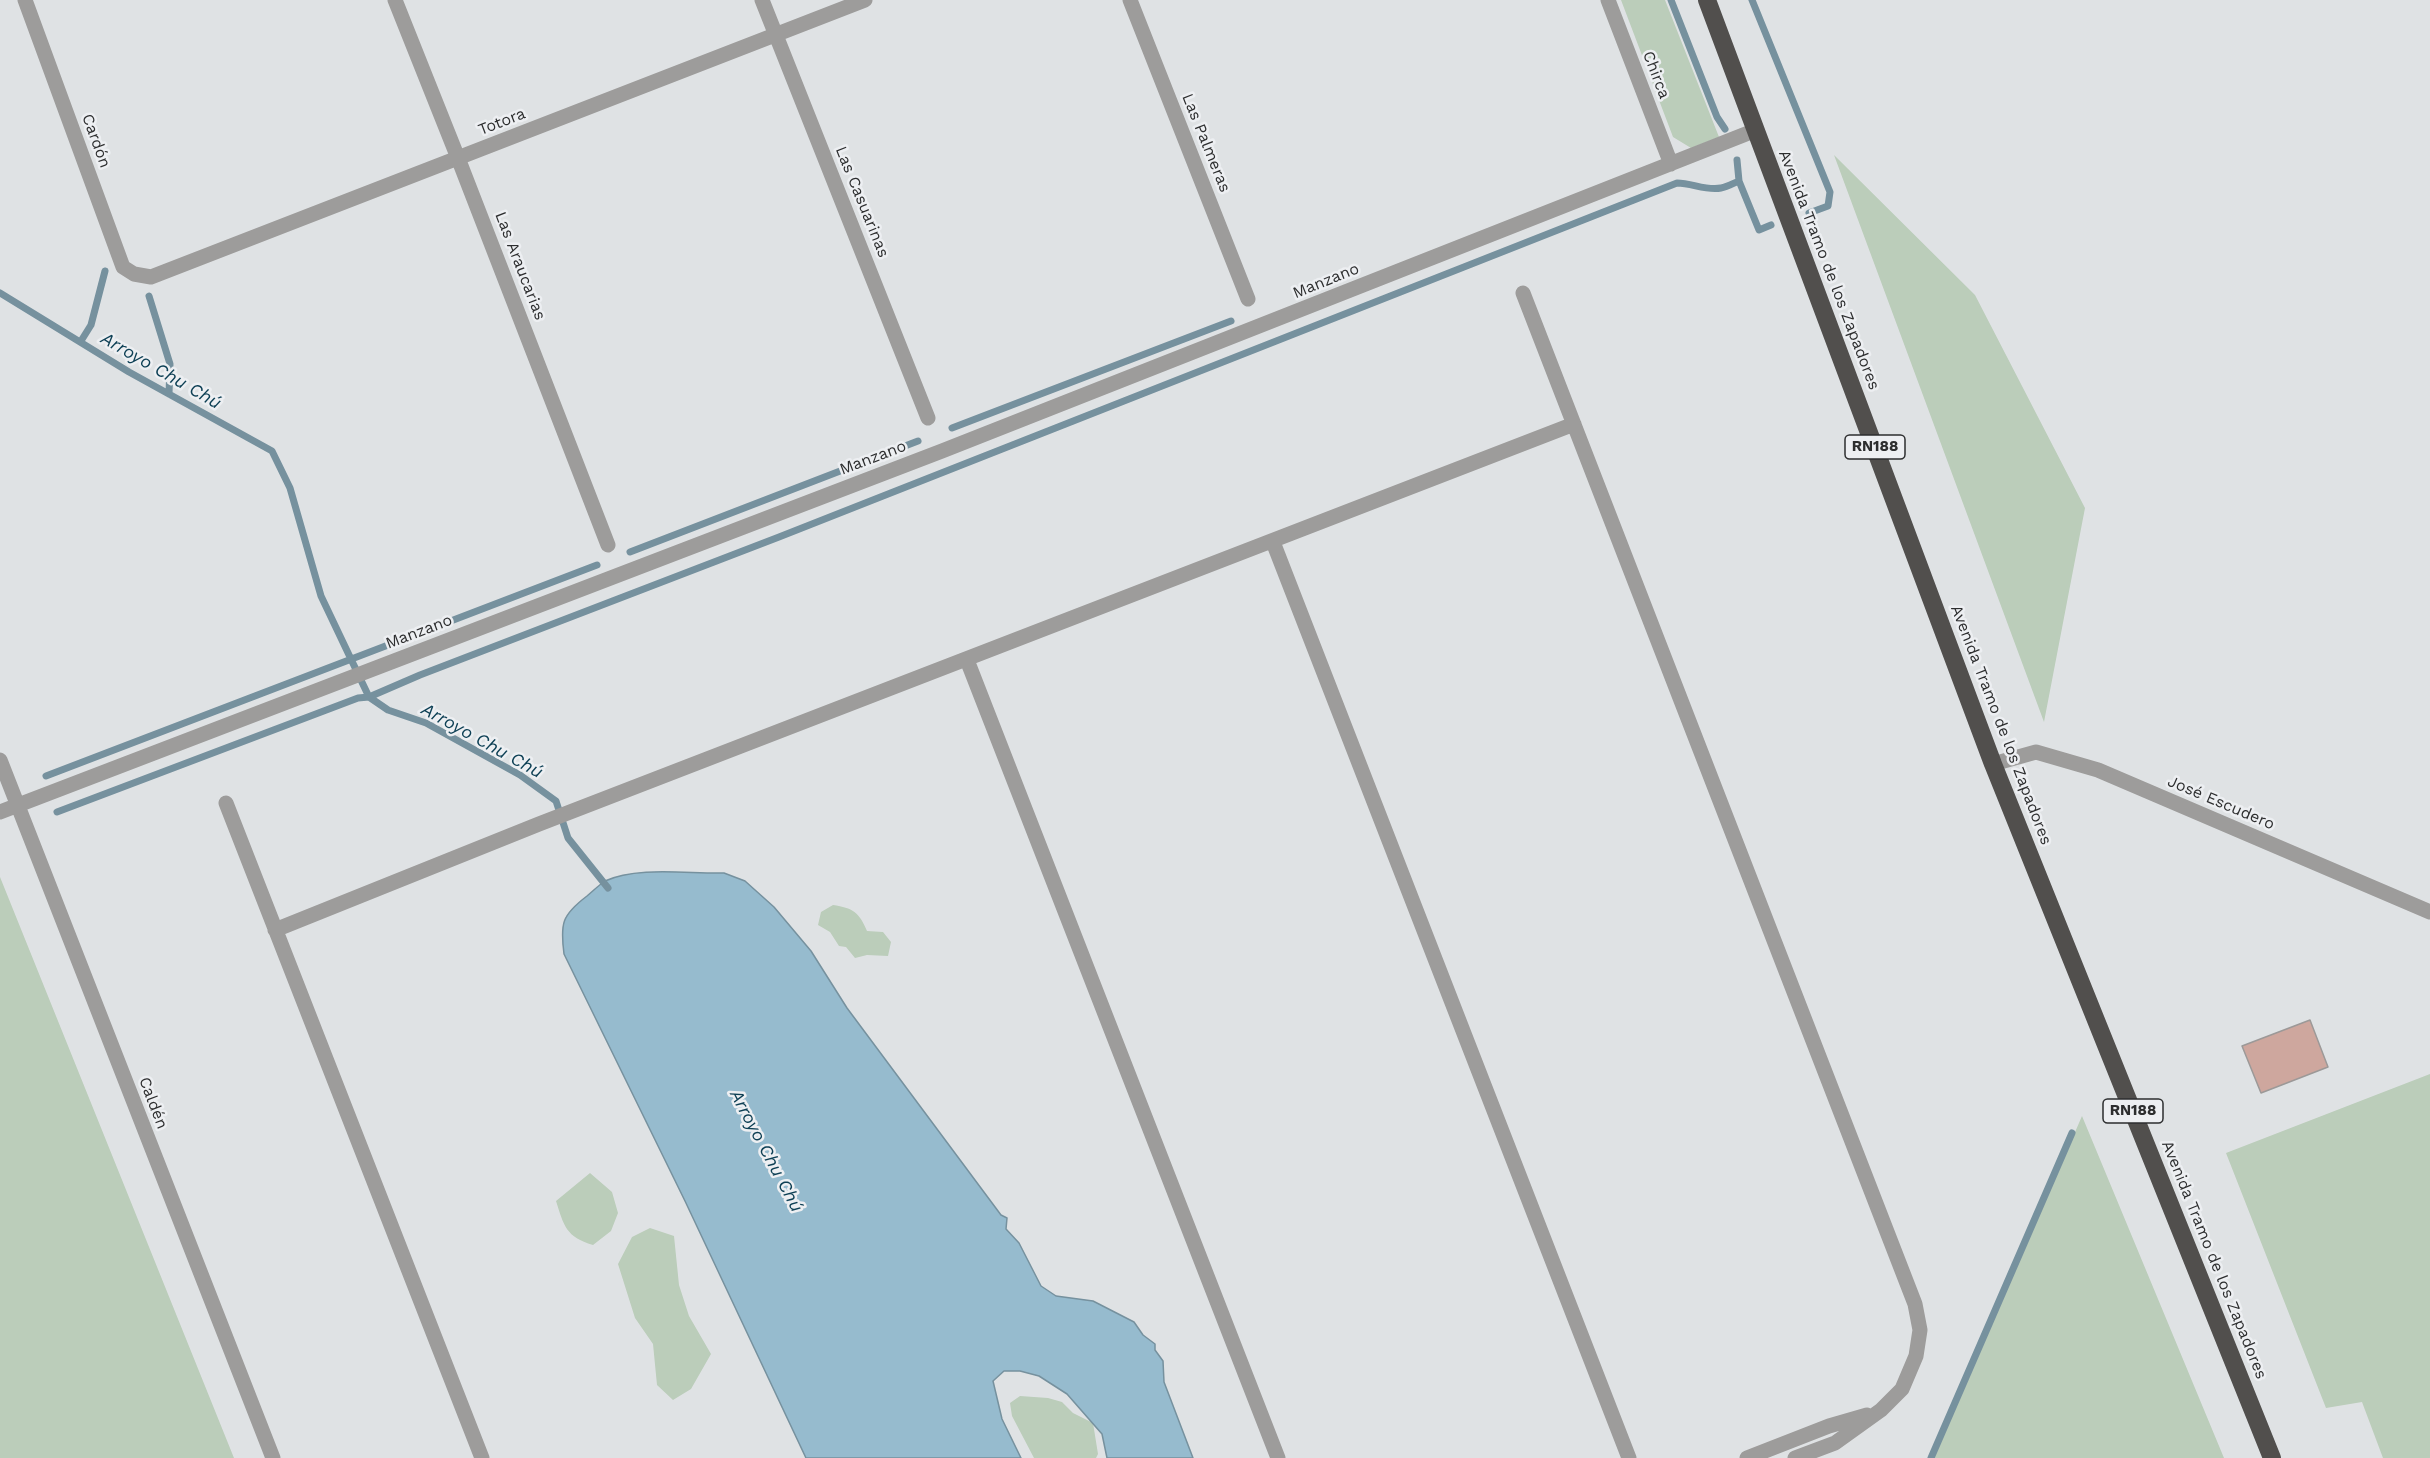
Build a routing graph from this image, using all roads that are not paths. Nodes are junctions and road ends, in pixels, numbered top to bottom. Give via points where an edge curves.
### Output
1 (25, 0) edge
2 (395, 0) edge
3 (762, 0) edge
4 (865, 0) edge
5 (1130, 0) edge
6 (1608, 0) edge
7 (1707, 0) edge
8 (776, 35) junction
9 (1756, 130) junction
10 (459, 158) junction
11 (1671, 164) junction
12 (151, 277) joint
13 (1523, 293) dead end
14 (1248, 299) dead end
15 (928, 418) dead end
16 (1574, 424) junction
17 (1273, 542) junction
18 (608, 545) dead end
19 (967, 660) junction
20 (0, 760) edge
21 (1994, 764) junction
22 (226, 803) dead end
23 (17, 805) junction
24 (0, 812) edge
25 (2430, 912) edge
26 (275, 930) junction
27 (1881, 1410) junction
28 (273, 1458) edge
29 (482, 1458) edge
30 (1278, 1458) edge
31 (1629, 1458) edge
32 (1747, 1458) edge
33 (1795, 1458) edge
34 (2272, 1458) edge

1 - 12 street, Cardón via 123,267
2 - 10 street, Las Araucarias
3 - 8 street, Las Casuarinas
4 - 8 street, Totora
5 - 14 street, Las Palmeras
6 - 11 street, Chirca
7 - 9 highway, Avenida Tramo de los Zapadores / RN188
8 - 10 street, Totora
8 - 15 street, Las Casuarinas
9 - 11 street, Manzano
9 - 21 highway, Avenida Tramo de los Zapadores / RN188
10 - 12 street, Totora
10 - 18 street, Las Araucarias
11 - 23 street, Manzano via 953,447
13 - 16 street
16 - 17 street
16 - 27 street via 1915,1304 1920,1330 1916,1356 1902,1389
17 - 19 street
17 - 31 street
19 - 26 street
19 - 30 street
20 - 23 street, Caldén
21 - 25 street, José Escudero via 2036,752 2098,770
21 - 34 highway, Avenida Tramo de los Zapadores / RN188
22 - 26 street
23 - 24 street, Manzano
23 - 28 street, Caldén
26 - 29 street
27 - 32 street
27 - 33 street via 1835,1443

